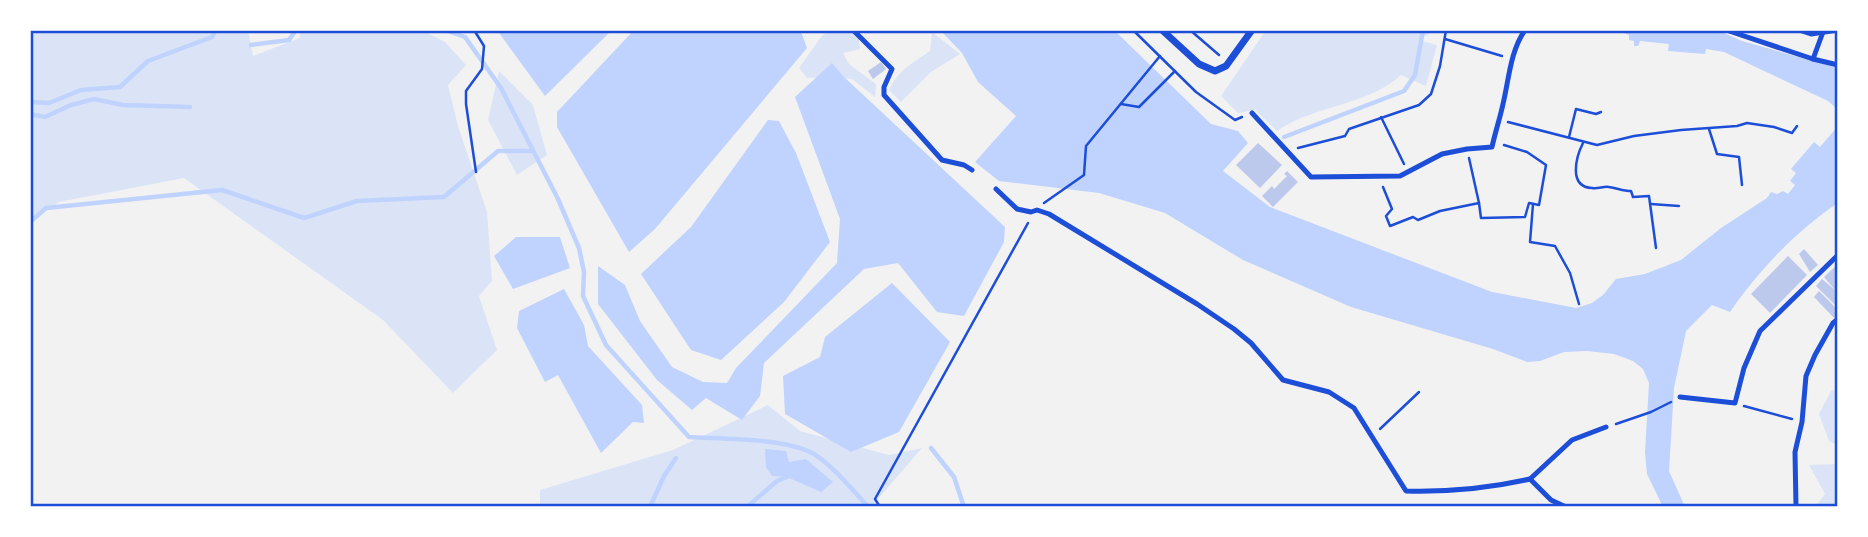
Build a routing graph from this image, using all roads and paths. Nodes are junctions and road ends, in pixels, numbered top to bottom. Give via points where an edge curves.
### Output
1 (474, 30) edge
2 (853, 30) edge
3 (1133, 30) edge
4 (1161, 30) edge
5 (1190, 30) edge
6 (1252, 30) edge
7 (1446, 30) edge
8 (1525, 30) edge
9 (1755, 30) edge
10 (1799, 30) edge
11 (1838, 30) edge
12 (1729, 31) edge
13 (1823, 32) junction
14 (1445, 38) junction
15 (1753, 39) junction
16 (1224, 47) dead end
17 (1160, 56) junction
18 (1512, 59) junction
19 (1813, 59) junction
20 (1838, 65) edge
21 (1175, 71) junction
22 (1121, 104) junction
23 (1601, 112) dead end
24 (1252, 113) joint
25 (1381, 117) junction
26 (1498, 119) junction
27 (1797, 126) dead end
28 (1709, 129) junction
29 (1569, 136) junction
30 (1583, 143) junction
31 (1492, 147) junction
32 (1467, 149) junction
33 (1286, 151) junction
34 (972, 170) dead end
35 (476, 172) dead end
36 (1408, 172) junction
37 (1381, 176) junction
38 (1742, 185) dead end
39 (996, 189) dead end
40 (1479, 203) junction
41 (1533, 204) junction
42 (1651, 204) junction
43 (1679, 206) dead end
44 (1031, 212) junction
45 (1656, 248) dead end
46 (1838, 255) edge
47 (1579, 304) dead end
48 (1838, 319) edge
49 (1419, 393) dead end
50 (1681, 397) joint
51 (1735, 403) junction
52 (1802, 422) junction
53 (1606, 427) joint
54 (1372, 436) junction
55 (1530, 479) junction
56 (880, 507) edge
57 (1566, 507) edge
58 (1796, 507) edge

1 - 35 path via 484,46 482,69 466,91
2 - 34 street via 892,69 884,95 942,160
3 - 17 path
4 - 6 street via 1199,64 1215,71 1226,66
5 - 16 path via 1218,55
7 - 14 path
8 - 18 street
9 - 15 street
10 - 13 street
11 - 13 street
12 - 15 street
13 - 19 street
14 - 18 path
14 - 25 path via 1432,94 1419,105
15 - 19 street
17 - 21 path
17 - 22 path
18 - 26 street
19 - 20 street
21 - 22 path via 1139,107
21 - 24 path via 1235,120
22 - 44 path via 1086,146 1084,175
23 - 29 path via 1576,109
24 - 33 street
25 - 33 path via 1349,129 1345,136
25 - 36 path
26 - 29 path
26 - 31 street
27 - 28 path via 1792,133 1747,123
28 - 30 path via 1634,136 1597,145
28 - 38 path via 1717,154 1739,157
29 - 30 path
30 - 42 path via 1575,163 1582,185 1631,191 1633,197 1649,196
31 - 32 street
31 - 41 path via 1500,144 1527,152 1546,165 1539,205
32 - 36 street via 1442,154
32 - 40 path
33 - 37 street via 1311,177
36 - 37 street
37 - 40 path via 1392,209 1386,216 1390,226
39 - 44 street via 1017,209
40 - 41 path via 1481,218 1525,217 1529,203
41 - 47 path via 1530,243 1555,246 1570,273
42 - 43 path
42 - 45 path
44 - 54 street via 1049,214 1197,303 1251,343 1283,380 1329,392 1354,408
44 - 56 path via 875,499
46 - 51 street via 1760,331
48 - 52 street via 1806,376
49 - 54 path
50 - 51 street
50 - 53 path
51 - 52 path
52 - 58 street via 1795,452
53 - 55 street via 1572,440
54 - 55 street via 1406,491
55 - 57 street via 1551,500

